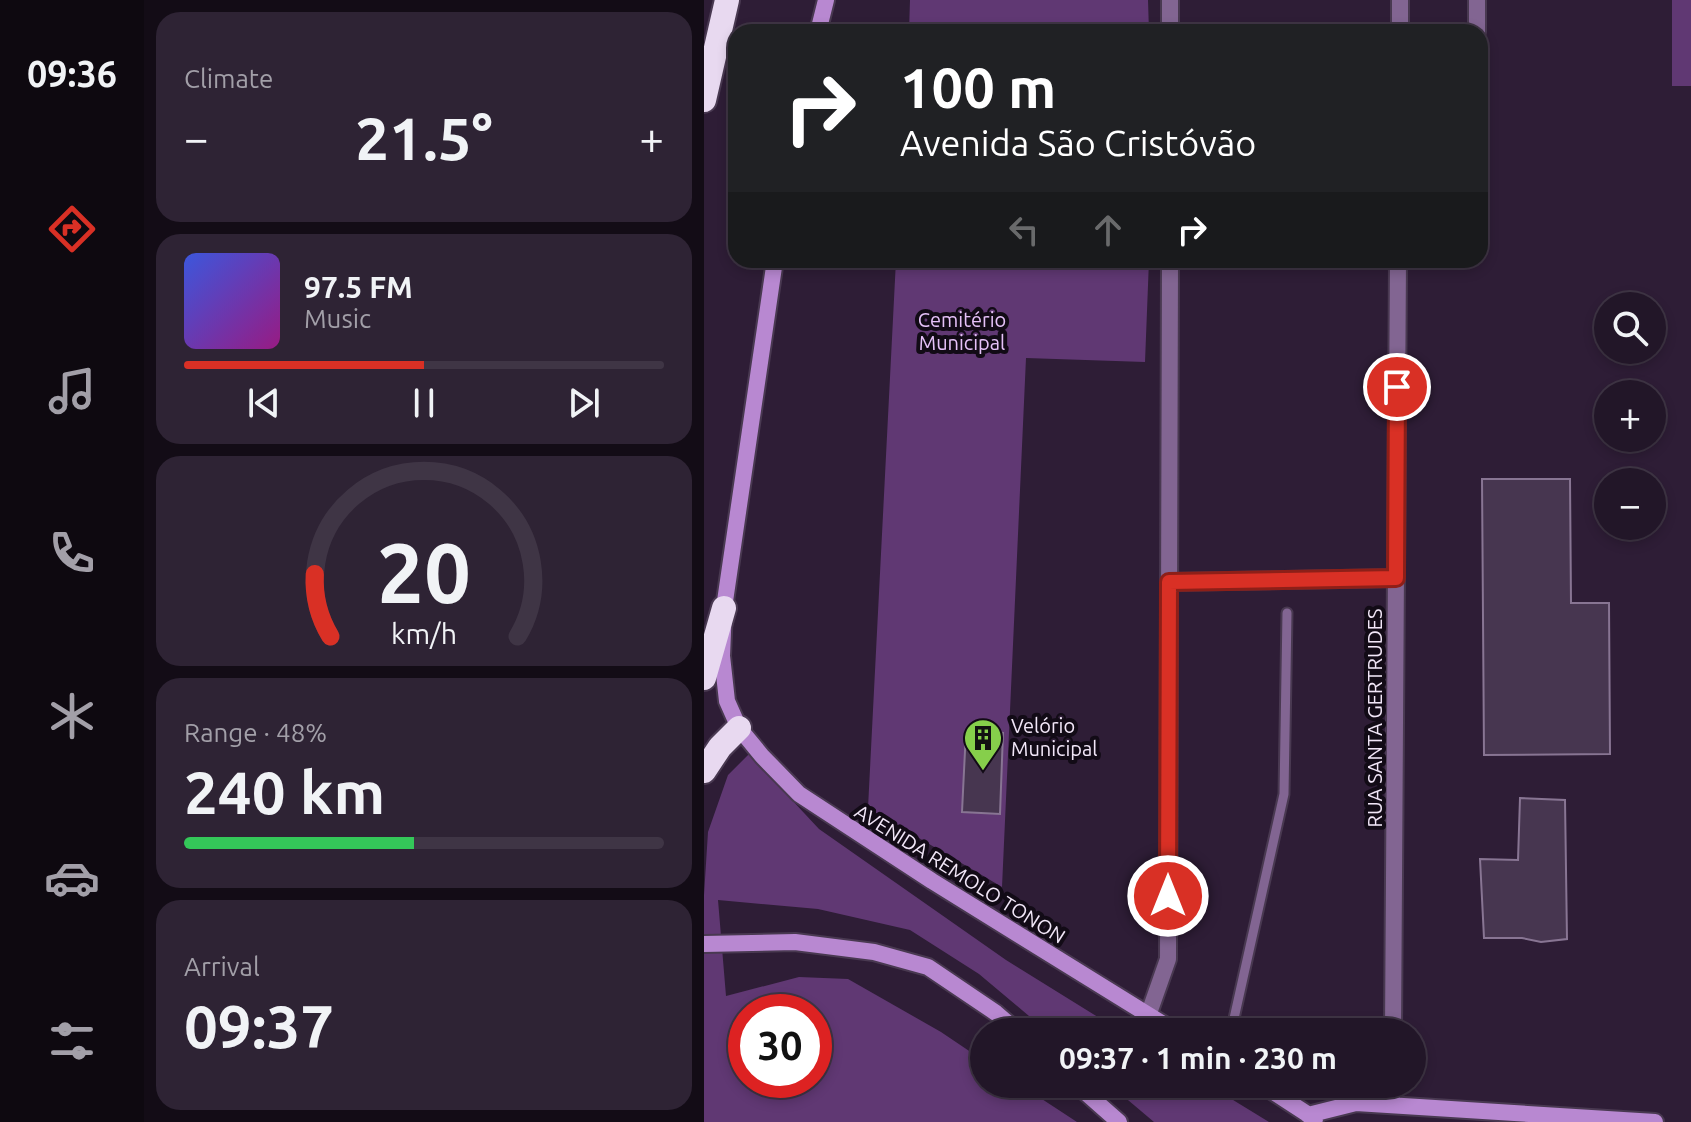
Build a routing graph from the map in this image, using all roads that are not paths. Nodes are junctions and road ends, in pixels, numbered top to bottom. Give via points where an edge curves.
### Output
1 (727, 0) edge
2 (826, 0) edge
3 (1170, 0) edge
4 (1400, 0) edge
5 (1477, 0) edge
6 (820, 24) edge
7 (1170, 24) edge
8 (1400, 24) edge
9 (1477, 24) edge
10 (704, 100) edge
11 (774, 268) edge
12 (1170, 268) edge
13 (1398, 268) edge
14 (1396, 578) junction
15 (1169, 582) junction
16 (724, 608) junction
17 (1287, 613) dead end
18 (704, 678) edge
19 (739, 728) junction
20 (704, 771) edge
21 (704, 944) edge
22 (1148, 1016) junction
23 (1002, 1018) edge
24 (1152, 1018) edge
25 (1234, 1018) edge
26 (1393, 1018) edge
27 (1092, 1098) edge
28 (1283, 1098) edge
29 (1392, 1098) edge
30 (1392, 1105) junction
31 (1314, 1118) edge
32 (1619, 1121) edge
33 (1119, 1122) edge
34 (1655, 1122) edge

1 - 10 highway
2 - 6 street
3 - 7 street
4 - 8 street
5 - 9 street
11 - 16 street
12 - 15 street
13 - 14 street, RUA SANTA GERTRUDES
14 - 15 street
14 - 26 street, RUA SANTA GERTRUDES
15 - 22 street via 1168,959
16 - 18 highway
16 - 19 street via 727,701
17 - 25 lane via 1284,794
19 - 20 highway
19 - 22 street, AVENIDA REMOLO TONON via 799,794
21 - 23 street via 795,942 874,952 928,967
22 - 24 street, AVENIDA REMOLO TONON
27 - 33 street
28 - 31 street
29 - 30 street
30 - 31 street via 1356,1103
30 - 32 street
32 - 34 street

